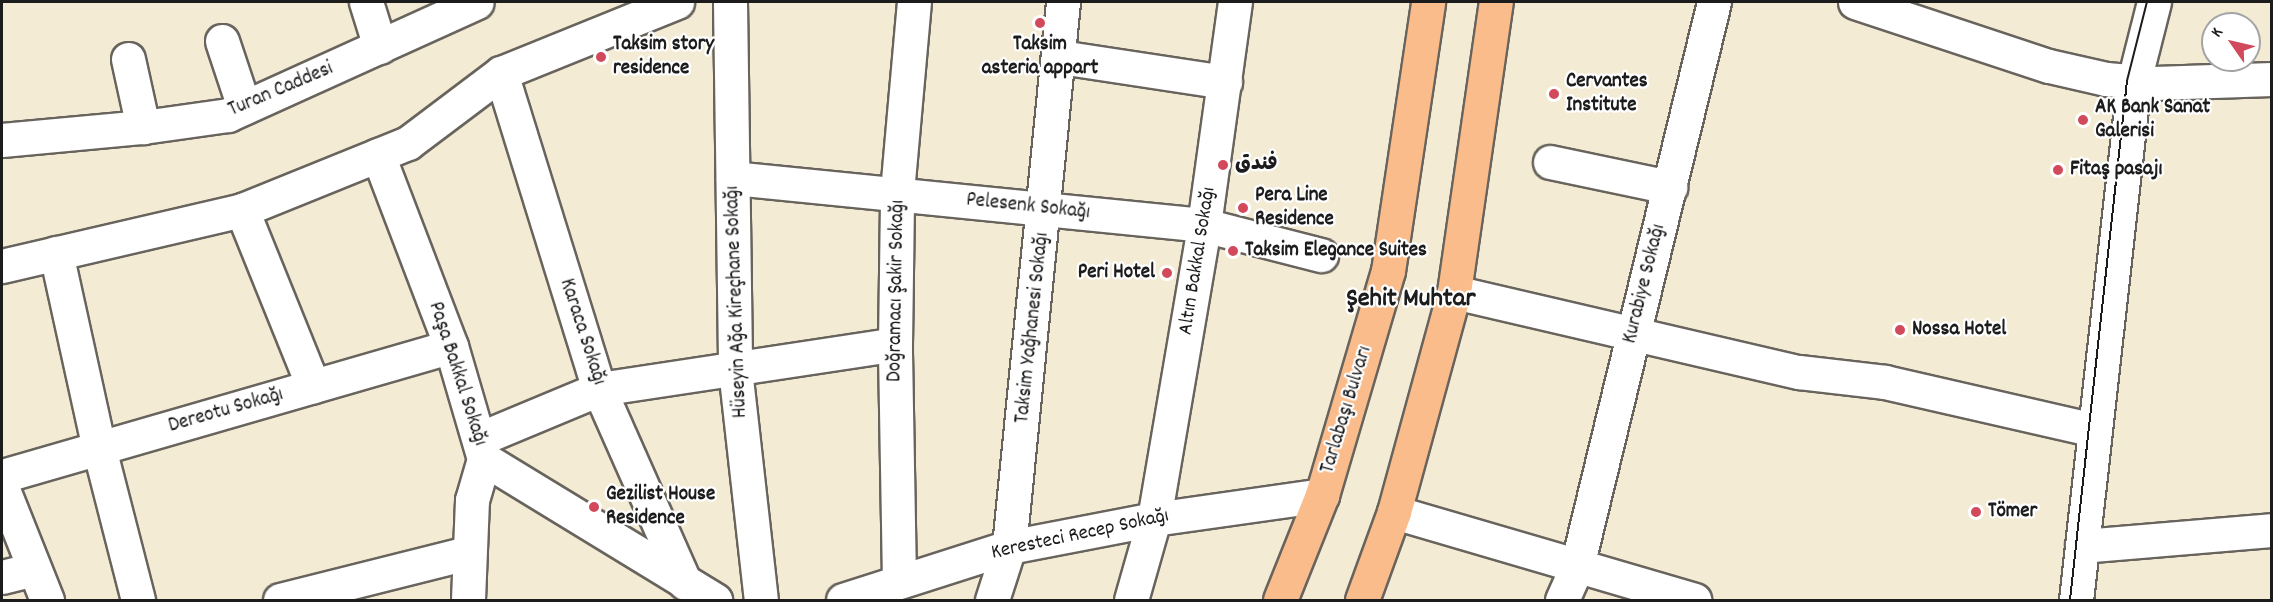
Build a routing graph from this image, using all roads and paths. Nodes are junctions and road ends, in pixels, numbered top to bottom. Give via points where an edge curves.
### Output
1 (366, 2) edge
2 (477, 2) edge
3 (677, 2) edge
4 (730, 2) edge
5 (914, 2) edge
6 (1063, 2) edge
7 (1235, 2) edge
8 (1417, 2) edge
9 (1428, 2) edge
10 (1496, 2) edge
11 (1506, 2) edge
12 (1714, 2) edge
13 (1855, 2) edge
14 (2154, 2) edge
15 (1493, 38) junction
16 (1420, 39) junction
17 (222, 41) dead end
18 (380, 47) junction
19 (1060, 57) junction
20 (128, 59) dead end
21 (501, 73) junction
22 (2271, 79) edge
23 (2131, 81) junction
24 (1225, 82) junction
25 (244, 107) junction
26 (143, 128) junction
27 (2, 140) edge
28 (378, 155) junction
29 (1550, 162) dead end
30 (733, 178) junction
31 (1670, 187) junction
32 (897, 192) junction
33 (1045, 209) junction
34 (242, 210) junction
35 (1204, 225) junction
36 (56, 253) junction
37 (1321, 255) dead end
38 (2, 266) edge
39 (1454, 292) junction
40 (1632, 334) junction
41 (895, 344) junction
42 (451, 346) junction
43 (735, 369) junction
44 (313, 386) junction
45 (599, 389) junction
46 (2094, 430) junction
47 (99, 448) junction
48 (481, 449) junction
49 (2, 476) edge
50 (2, 487) edge
51 (1322, 495) junction
52 (1394, 512) junction
53 (1154, 519) junction
54 (2271, 531) edge
55 (2082, 546) junction
56 (1010, 547) junction
57 (467, 554) junction
58 (1577, 566) junction
59 (34, 569) junction
60 (2, 577) edge
61 (899, 580) junction
62 (685, 583) junction
63 (47, 600) edge
64 (138, 600) edge
65 (280, 600) edge
66 (468, 600) edge
67 (716, 600) edge
68 (761, 600) edge
69 (843, 600) edge
70 (992, 600) edge
71 (1131, 600) edge
72 (1280, 600) edge
73 (1362, 600) edge
74 (1562, 600) edge
75 (1694, 600) edge
76 (2076, 600) edge

1 - 18 street
2 - 18 street, Turan Caddesi
3 - 21 street
4 - 30 street, Hüseyin Ağa Kireçhane Sokağı
5 - 32 street, Doğramacı Şakir Sokağı
6 - 19 street, Taksim Yağhanesi Sokağı
7 - 24 street, Altın Bakkal Sokağı
8 - 16 main road
9 - 16 main road, Tarlabaşı Bulvarı
10 - 15 main road
11 - 15 main road
12 - 31 street, Kurabiye Sokağı
13 - 23 street via 2049,66
14 - 23 street
15 - 39 main road
16 - 51 main road, Tarlabaşı Bulvarı via 1388,271
17 - 25 street
18 - 25 street, Turan Caddesi
19 - 24 street
19 - 33 street, Taksim Yağhanesi Sokağı
20 - 26 street
21 - 28 street via 408,143
21 - 45 street, Karaca Sokağı
22 - 23 street
23 - 46 street
24 - 35 street, Altın Bakkal Sokağı
25 - 26 street, Turan Caddesi via 228,115
26 - 27 street, Turan Caddesi
28 - 34 street
28 - 42 street, Paşa Bakkal Sokağı
29 - 31 street
30 - 32 street, Pelesenk Sokağı
30 - 43 street, Hüseyin Ağa Kireçhane Sokağı
31 - 40 street, Kurabiye Sokağı
32 - 33 street, Pelesenk Sokağı
32 - 41 street, Doğramacı Şakir Sokağı
33 - 35 street, Pelesenk Sokağı
33 - 56 street, Taksim Yağhanesi Sokağı
34 - 36 street
34 - 44 street
35 - 37 street, Pelesenk Sokağı
35 - 53 street, Altın Bakkal Sokağı
36 - 38 street
36 - 47 street
39 - 40 street
39 - 52 main road
40 - 46 street via 1799,372 1884,382
40 - 58 street, Kurabiye Sokağı
41 - 43 street
41 - 61 street, Doğramacı Şakir Sokağı
42 - 44 street, Dereotu Sokağı
42 - 48 street, Paşa Bakkal Sokağı
43 - 45 street
43 - 68 street, Hüseyin Ağa Kireçhane Sokağı
44 - 47 street, Dereotu Sokağı
45 - 48 street
45 - 62 street, Karaca Sokağı
46 - 55 street
47 - 49 street, Dereotu Sokağı
47 - 64 street
48 - 57 street, Paşa Bakkal Sokağı
48 - 62 street
50 - 59 street
51 - 53 street, Keresteci Recep Sokağı
51 - 72 main road, Tarlabaşı Bulvarı
52 - 58 street
52 - 73 main road
53 - 56 street, Keresteci Recep Sokağı
53 - 71 street, Altın Bakkal Sokağı
54 - 55 street
55 - 76 street
56 - 61 street, Keresteci Recep Sokağı
56 - 70 street, Taksim Yağhanesi Sokağı
57 - 65 street
57 - 66 street, Paşa Bakkal Sokağı
58 - 74 street, Kurabiye Sokağı
58 - 75 street
59 - 60 street
59 - 63 street
61 - 69 street, Keresteci Recep Sokağı
62 - 67 street

